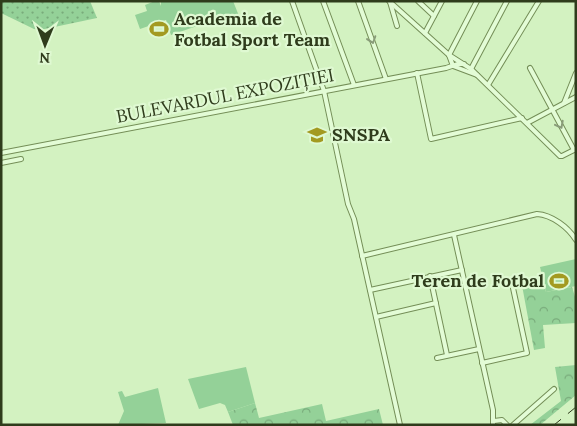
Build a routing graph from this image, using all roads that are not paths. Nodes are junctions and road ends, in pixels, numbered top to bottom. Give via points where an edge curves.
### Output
1 (292, 1) edge
2 (323, 1) edge
3 (358, 1) edge
4 (389, 1) edge
5 (418, 1) edge
6 (477, 1) edge
7 (508, 1) edge
8 (539, 1) edge
9 (439, 2) edge
10 (434, 16) junction
11 (397, 26) dead end
12 (425, 33) junction
13 (449, 55) junction
14 (455, 58) junction
15 (464, 64) junction
16 (453, 66) junction
17 (530, 68) dead end
18 (471, 69) junction
19 (417, 73) junction
20 (576, 73) edge
21 (479, 75) junction
22 (386, 79) junction
23 (354, 85) junction
24 (488, 85) junction
25 (324, 91) junction
26 (576, 97) edge
27 (564, 104) junction
28 (552, 110) junction
29 (522, 118) junction
30 (527, 123) junction
31 (575, 150) edge
32 (1, 153) edge
33 (21, 159) dead end
34 (1, 163) edge
35 (454, 235) junction
36 (576, 240) edge
37 (362, 256) junction
38 (462, 270) junction
39 (430, 276) junction
40 (513, 288) dead end
41 (370, 290) junction
42 (436, 304) junction
43 (376, 317) junction
44 (479, 348) junction
45 (448, 355) junction
46 (438, 358) dead end
47 (482, 363) junction
48 (554, 389) dead end
49 (493, 423) edge
50 (400, 425) edge
51 (506, 425) edge
52 (513, 425) edge

1 - 25 street
2 - 23 street
3 -> 22 street
4 - 11 street
4 - 12 street
5 - 10 street
6 - 13 street
7 - 18 street
8 - 24 street
9 - 10 street
10 - 12 street
12 - 13 street
13 - 14 street
13 - 16 street
14 - 15 street
14 - 16 street
15 - 16 street, BULEVARDUL EXPOZIȚIEI
15 - 18 street
16 - 19 street, BULEVARDUL EXPOZIȚIEI
16 - 21 street
17 - 28 street
18 - 21 street
19 - 22 street, BULEVARDUL EXPOZIȚIEI
19 - 29 street via 431,139
20 - 27 street
21 - 24 street
22 - 23 street, BULEVARDUL EXPOZIȚIEI
23 - 25 street, BULEVARDUL EXPOZIȚIEI
24 - 29 street
25 - 32 street, BULEVARDUL EXPOZIȚIEI
25 - 37 street
26 - 27 street
27 - 28 street
28 - 30 street
28 -> 31 street
29 - 30 street
30 - 31 street via 562,156
33 - 34 street
35 - 36 street via 537,214 563,226
35 - 37 street
35 - 38 street
37 - 41 street
38 - 39 street
38 - 44 street
39 - 41 street
39 - 42 street
40 - 47 street via 527,353
41 - 43 street
42 - 43 street
42 - 45 street
43 - 50 street
44 - 45 street
44 - 47 street
45 - 46 street
47 - 49 street
48 - 52 street
49 - 51 street via 502,420

